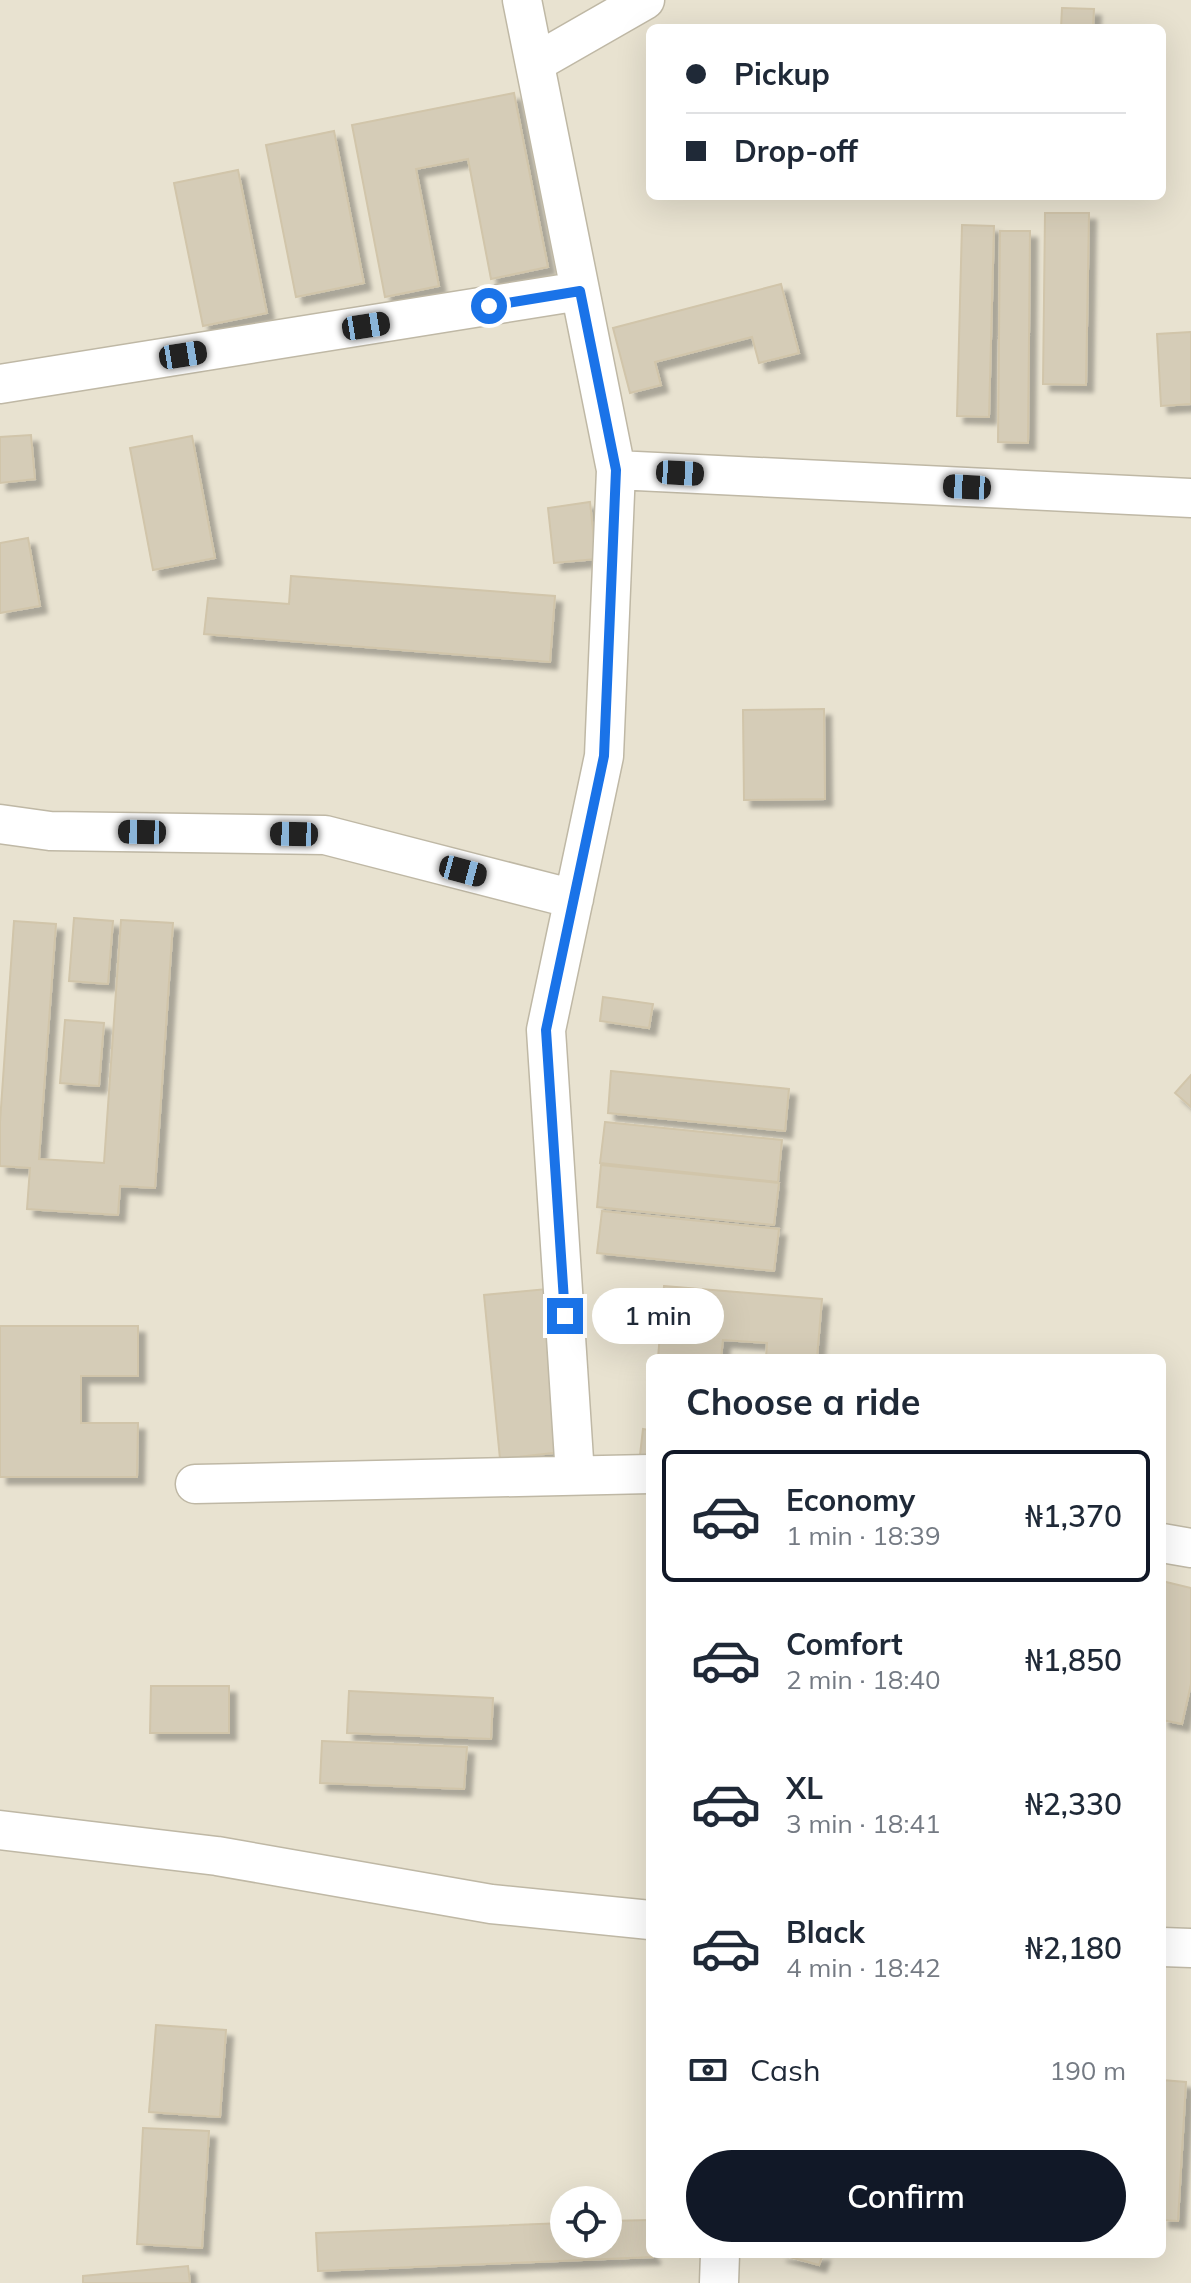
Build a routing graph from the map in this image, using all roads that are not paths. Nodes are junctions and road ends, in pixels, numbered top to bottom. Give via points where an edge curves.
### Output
1 (522, 0) edge
2 (645, 0) edge
3 (535, 63) junction
4 (580, 291) junction
5 (0, 384) edge
6 (616, 470) junction
7 (1191, 498) edge
8 (0, 824) edge
9 (574, 899) junction
10 (646, 1474) edge
11 (575, 1475) junction
12 (195, 1484) dead end
13 (1166, 1544) edge
14 (1191, 1548) edge
15 (0, 1830) edge
16 (646, 1920) edge
17 (1166, 1947) edge
18 (1191, 1948) edge
19 (720, 2258) edge
20 (719, 2283) edge

1 - 3 street
2 - 3 street
3 - 4 street
4 - 5 street
4 - 6 street
6 - 7 street
6 - 9 street via 604,756
8 - 9 street via 50,831 325,835
9 - 11 street via 546,1030
10 - 11 street
11 - 12 street
13 - 14 street
15 - 16 street via 217,1856 491,1904
17 - 18 street
19 - 20 street

